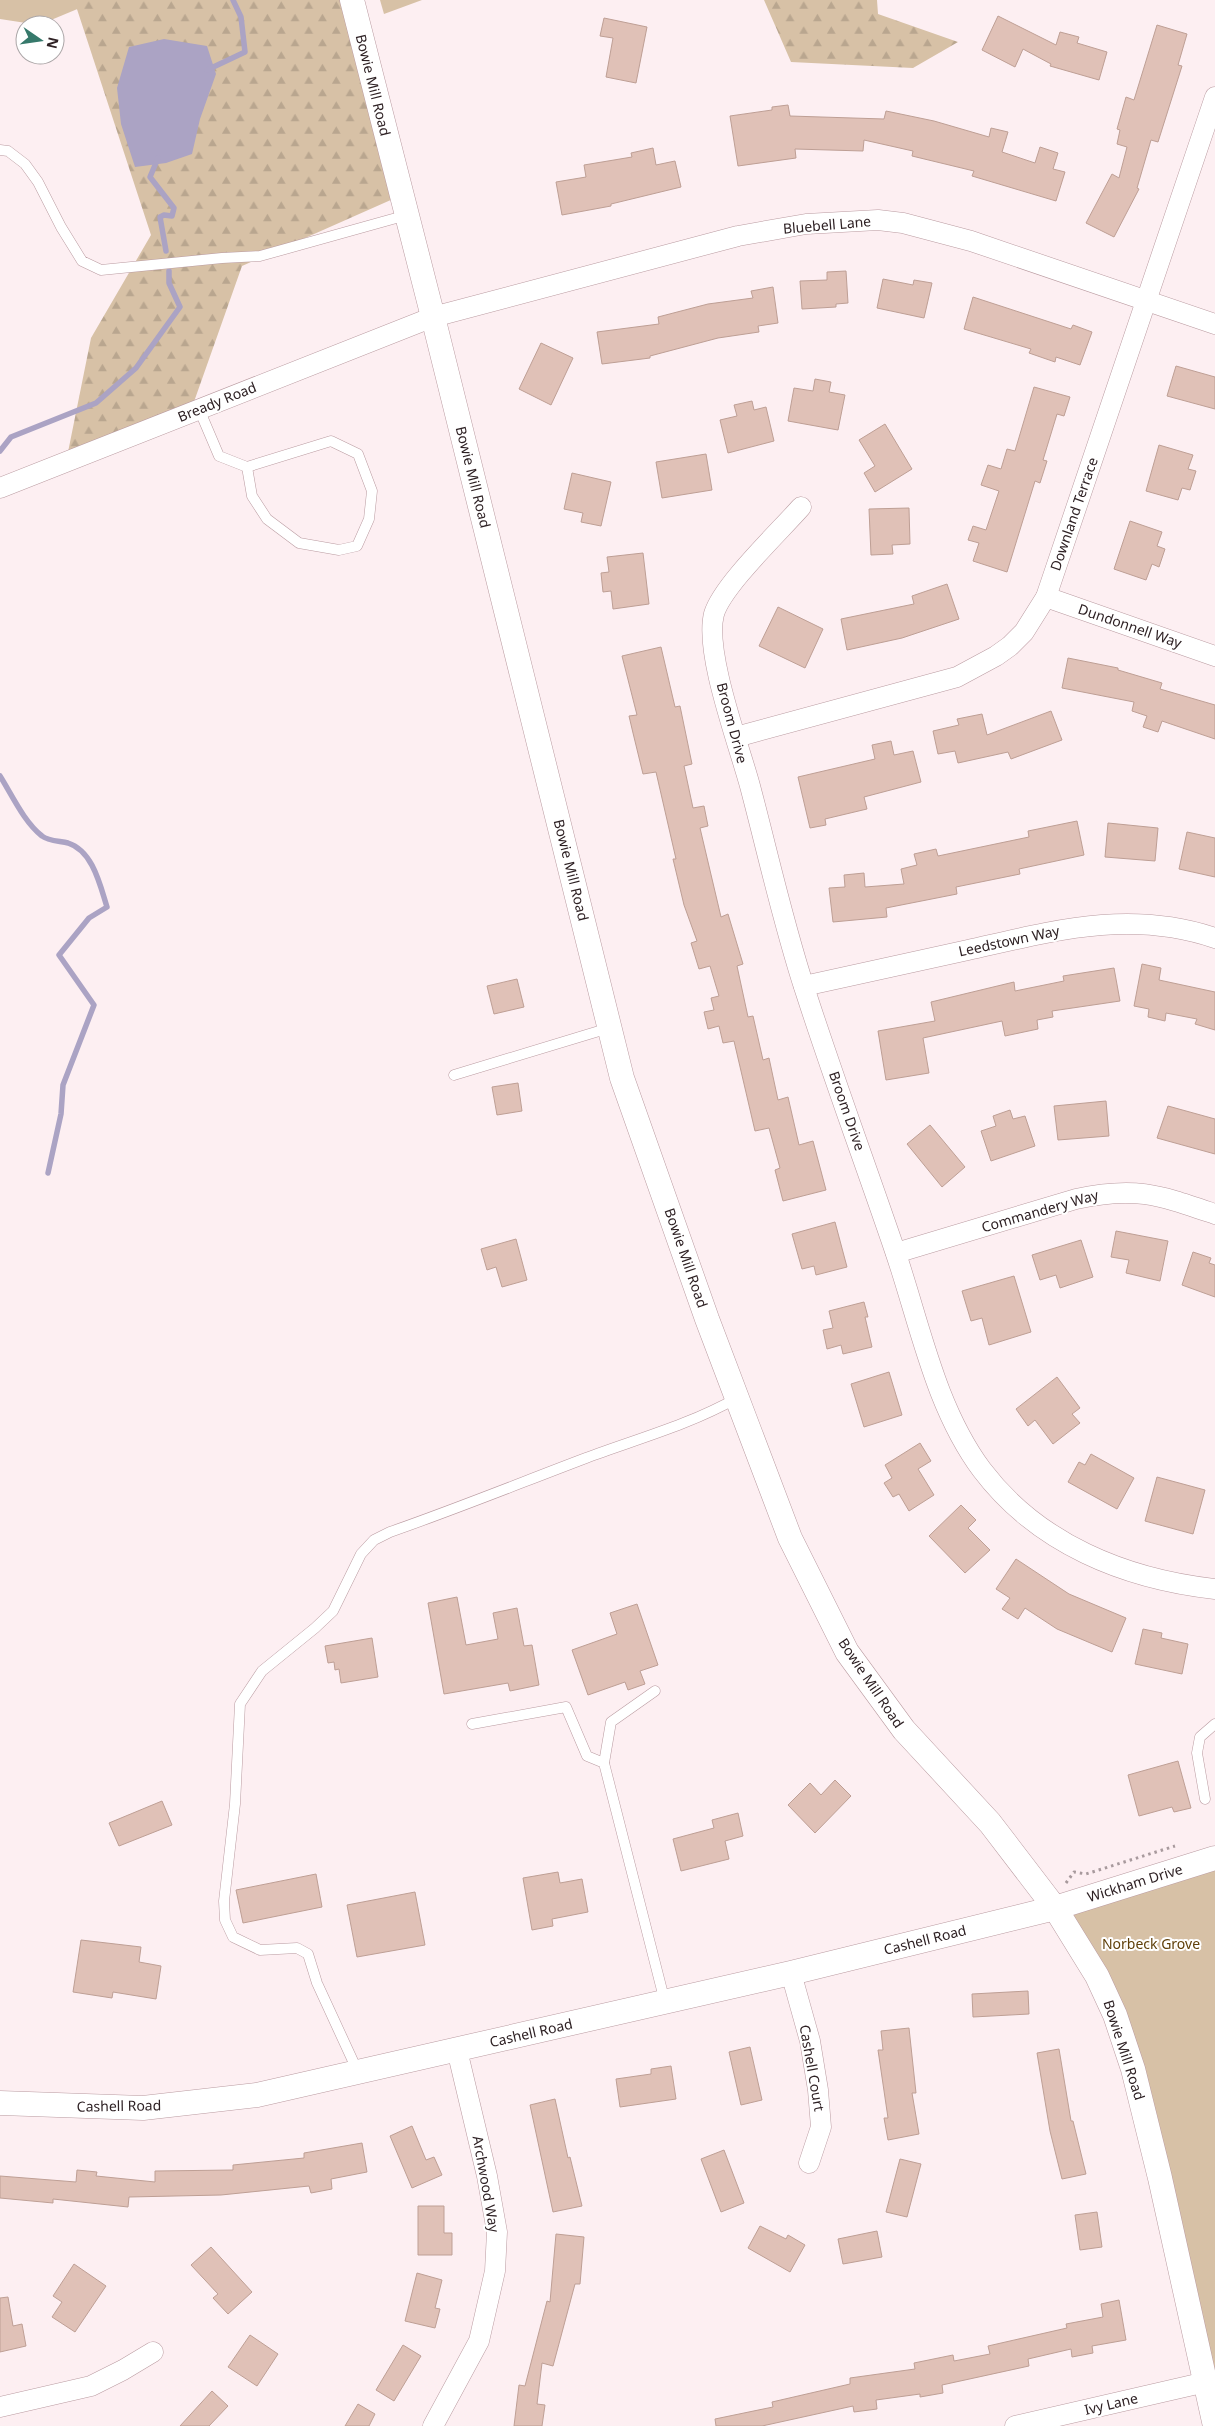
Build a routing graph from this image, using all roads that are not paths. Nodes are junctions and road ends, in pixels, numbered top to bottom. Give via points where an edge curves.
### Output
1 (352, 0) edge
2 (1215, 97) edge
3 (0, 150) edge
4 (407, 215) junction
5 (1148, 300) junction
6 (433, 317) junction
7 (1215, 324) edge
8 (199, 409) junction
9 (247, 467) junction
10 (0, 488) edge
11 (801, 507) dead end
12 (1046, 597) junction
13 (1215, 656) edge
14 (736, 737) junction
15 (1215, 938) edge
16 (804, 986) junction
17 (610, 1028) junction
18 (454, 1075) dead end
19 (1215, 1214) edge
20 (896, 1253) junction
21 (737, 1398) junction
22 (1215, 1590) edge
23 (655, 1691) dead end
24 (472, 1724) dead end
25 (1215, 1724) edge
26 (604, 1763) junction
27 (1205, 1799) dead end
28 (1215, 1858) edge
29 (1055, 1908) junction
30 (791, 1973) junction
31 (665, 2002) junction
32 (457, 2050) junction
33 (358, 2072) junction
34 (0, 2103) edge
35 (809, 2163) dead end
36 (153, 2352) dead end
37 (1206, 2382) junction
38 (0, 2407) edge
39 (433, 2426) edge
40 (1016, 2426) edge
41 (1215, 2426) edge

1 - 4 street, Bowie Mill Road
2 - 5 street, Downland Terrace
3 - 4 lane via 8,151 25,164 82,261 101,270 260,256
4 - 6 street, Bowie Mill Road
5 - 6 street, Bluebell Lane via 971,241 903,223 878,220 806,224 738,236
5 - 7 street, Bluebell Lane
5 - 12 street, Downland Terrace
6 - 8 street, Bready Road
6 - 17 street, Bowie Mill Road
8 - 9 lane via 219,456
8 - 10 street, Bready Road
9 - 9 lane via 252,496 267,519 299,543 339,550 357,546 369,519 372,491 358,454 331,441
11 - 14 street, Broom Drive via 731,585 714,612 713,648
12 - 13 street, Dundonnell Way
12 - 14 street, Downland Terrace via 1024,632 1010,646 957,677
14 - 16 street, Broom Drive
15 - 16 street, Leedstown Way via 1154,924 1112,922 1050,931
16 - 20 street, Broom Drive
17 - 18 lane
17 - 21 street, Bowie Mill Road via 622,1078
19 - 20 street, Commandery Way via 1162,1196 1106,1192
20 - 22 street, Broom Drive via 936,1378 957,1430 982,1470 1020,1511 1059,1540 1097,1561 1180,1586
21 - 29 street, Bowie Mill Road via 790,1538 847,1652 904,1730 990,1823
21 - 33 lane via 659,1434 587,1458 374,1540 361,1554 333,1611 262,1671 240,1704 225,1920 232,1937 260,1950 297,1948 308,1954
23 - 26 lane via 611,1722
24 - 26 lane via 566,1706 587,1756
25 - 27 lane via 1200,1737 1197,1753
26 - 31 lane
28 - 29 street, Wickham Drive
29 - 30 street, Cashell Road
29 - 37 street, Bowie Mill Road via 1097,1976 1115,2015 1133,2069
30 - 31 street, Cashell Road
30 - 35 street, Cashell Court via 810,2041 818,2090 821,2127
31 - 32 street, Cashell Road
32 - 33 street, Cashell Road
32 - 39 street, Archwood Way via 497,2232 495,2271 479,2341
33 - 34 street, Cashell Road via 257,2095 143,2108
36 - 38 street via 91,2386
37 - 40 street, Ivy Lane
37 - 41 street, Bowie Mill Road

